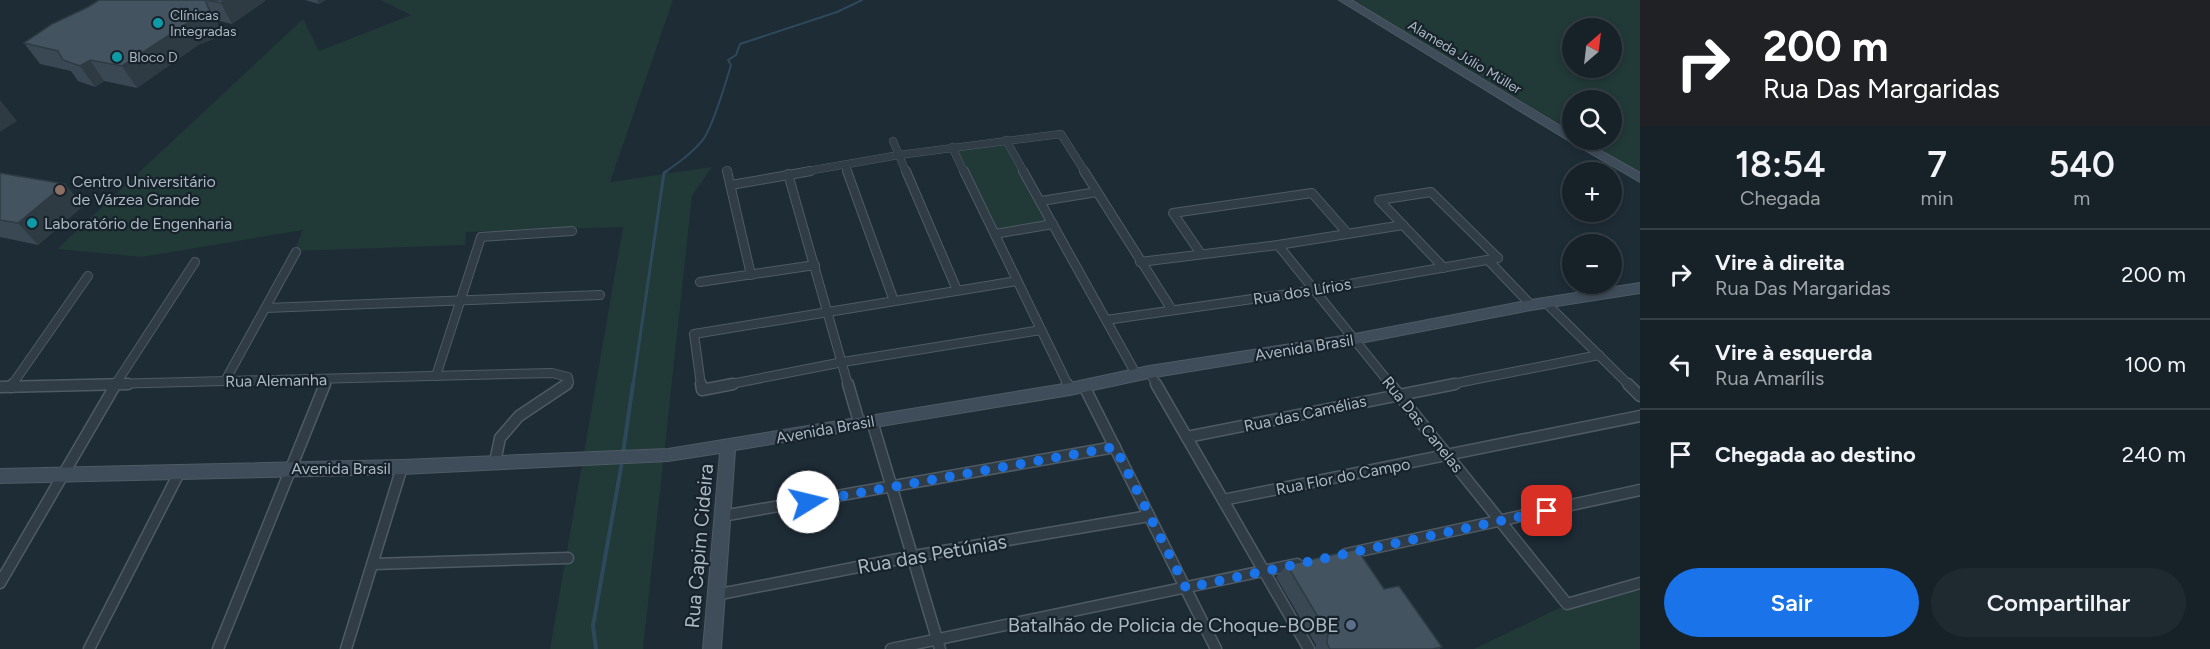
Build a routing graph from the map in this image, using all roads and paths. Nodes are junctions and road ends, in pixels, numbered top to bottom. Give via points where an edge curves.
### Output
1 (1344, 0) edge
2 (1562, 132) edge
3 (1006, 140) junction
4 (893, 141) dead end
5 (952, 147) junction
6 (1593, 150) edge
7 (899, 155) junction
8 (845, 165) junction
9 (727, 170) dead end
10 (788, 174) junction
11 (1640, 178) edge
12 (731, 185) junction
13 (1097, 192) junction
14 (1041, 201) junction
15 (1053, 225) junction
16 (1403, 225) junction
17 (572, 231) dead end
18 (995, 234) junction
19 (1348, 234) junction
20 (1278, 245) junction
21 (296, 252) dead end
22 (1201, 254) junction
23 (1493, 259) junction
24 (195, 262) dead end
25 (1140, 262) junction
26 (815, 266) junction
27 (1444, 268) junction
28 (751, 275) junction
29 (88, 276) dead end
30 (1017, 281) junction
31 (700, 282) dead end
32 (1640, 288) edge
33 (957, 290) junction
34 (1315, 290) junction
35 (600, 295) dead end
36 (459, 299) junction
37 (894, 301) junction
38 (1546, 303) junction
39 (1531, 305) junction
40 (266, 308) junction
41 (829, 310) junction
42 (1172, 310) junction
43 (1106, 320) junction
44 (1041, 330) junction
45 (1355, 339) junction
46 (1599, 355) junction
47 (843, 362) junction
48 (1143, 373) junction
49 (436, 376) junction
50 (327, 380) junction
51 (225, 381) junction
52 (115, 386) junction
53 (5, 387) edge
54 (1077, 387) junction
55 (1400, 393) junction
56 (1640, 396) edge
57 (1640, 416) edge
58 (866, 422) junction
59 (1187, 437) junction
60 (728, 446) junction
61 (1115, 447) junction
62 (1449, 455) junction
63 (495, 462) junction
64 (402, 467) junction
65 (293, 468) junction
66 (179, 473) junction
67 (65, 475) junction
68 (0, 476) edge
69 (893, 488) junction
70 (1640, 490) edge
71 (1223, 500) junction
72 (722, 516) junction
73 (1149, 516) junction
74 (1501, 521) junction
75 (914, 556) junction
76 (1332, 557) edge
77 (568, 558) dead end
78 (1309, 561) edge
79 (374, 564) junction
80 (1264, 571) junction
81 (1, 581) edge
82 (1640, 583) edge
83 (1186, 588) junction
84 (715, 596) junction
85 (939, 644) edge
86 (89, 649) edge
87 (218, 649) edge
88 (346, 649) edge
89 (712, 649) edge
90 (891, 649) edge
91 (1216, 649) edge
92 (1309, 649) edge

1 - 2 street, Alameda Júlio Müller
3 - 5 street
3 - 13 street via 1061,134
3 - 14 street
4 - 7 street
5 - 7 street
5 - 18 street
6 - 11 street, Alameda Júlio Müller
7 - 8 street
7 - 33 street
8 - 10 street
8 - 37 street
9 - 12 street
10 - 12 street
10 - 26 street
12 - 28 street
13 - 14 street
13 - 25 street
14 - 15 street
15 - 18 street
15 - 43 street
16 - 19 street
16 - 23 street via 1379,200 1431,192
16 - 27 street
17 - 36 street via 481,237
18 - 30 street
19 - 20 street
19 - 22 street via 1312,193 1173,213
20 - 22 street
20 - 34 street, Rua Das Canelas
21 - 40 street
22 - 25 street
23 - 27 street, Rua dos Lírios
23 - 39 street
24 - 52 street
25 - 42 street
26 - 28 street
26 - 41 street
27 - 34 street, Rua dos Lírios
28 - 31 street
29 - 53 street
30 - 33 street
30 - 44 street
32 - 38 street, Avenida Brasil
33 - 37 street
34 - 42 street, Rua dos Lírios
34 - 45 street, Rua Das Canelas
35 - 36 street
36 - 40 street
36 - 49 street
37 - 41 street
38 - 39 street, Avenida Brasil
38 - 46 street
39 - 45 street, Avenida Brasil
40 - 51 street
41 - 47 street
41 - 47 street via 694,334 702,390
42 - 43 street, Rua dos Lírios
43 - 48 street
44 - 47 street
44 - 54 street
45 - 48 street, Avenida Brasil
45 - 55 street, Rua Das Canelas
46 - 55 street, Rua das Camélias
46 - 56 street
47 - 58 street
48 - 54 street, Avenida Brasil
48 - 59 street
49 - 50 street, Rua Alemanha
49 - 63 street, Rua Alemanha via 552,373 568,377 569,382 519,416 500,438
50 - 51 street, Rua Alemanha
50 - 65 street
51 - 52 street, Rua Alemanha
52 - 53 street, Rua Alemanha
52 - 67 street
54 - 58 street, Avenida Brasil
54 - 61 street
55 - 59 street, Rua das Camélias
55 - 62 street, Rua Das Canelas
57 - 62 street, Rua Flor do Campo
58 - 60 street, Avenida Brasil
58 - 69 street
59 - 71 street
60 - 63 street, Avenida Brasil via 668,455
60 - 72 street, Rua Capim Cideira
61 - 69 street
61 - 73 street
62 - 71 street, Rua Flor do Campo
62 - 74 street, Rua Das Canelas
63 - 64 street, Avenida Brasil
64 - 65 street, Avenida Brasil
64 - 79 street
65 - 66 street, Avenida Brasil
65 - 87 street
66 - 67 street, Avenida Brasil
66 - 86 street
67 - 68 street, Avenida Brasil
67 - 81 street
69 - 72 street
69 - 75 street
70 - 74 street
71 - 80 street
72 - 84 street, Rua Capim Cideira
73 - 75 street, Rua das Petúnias
73 - 83 street
74 - 76 street
74 - 82 street, Rua Das Canelas via 1567,604
75 - 84 street, Rua das Petúnias
75 - 85 street
77 - 79 street
78 - 80 street
79 - 88 street
80 - 83 street
80 - 92 street
83 - 85 street
83 - 91 street
84 - 89 street, Rua Capim Cideira
85 - 90 street

